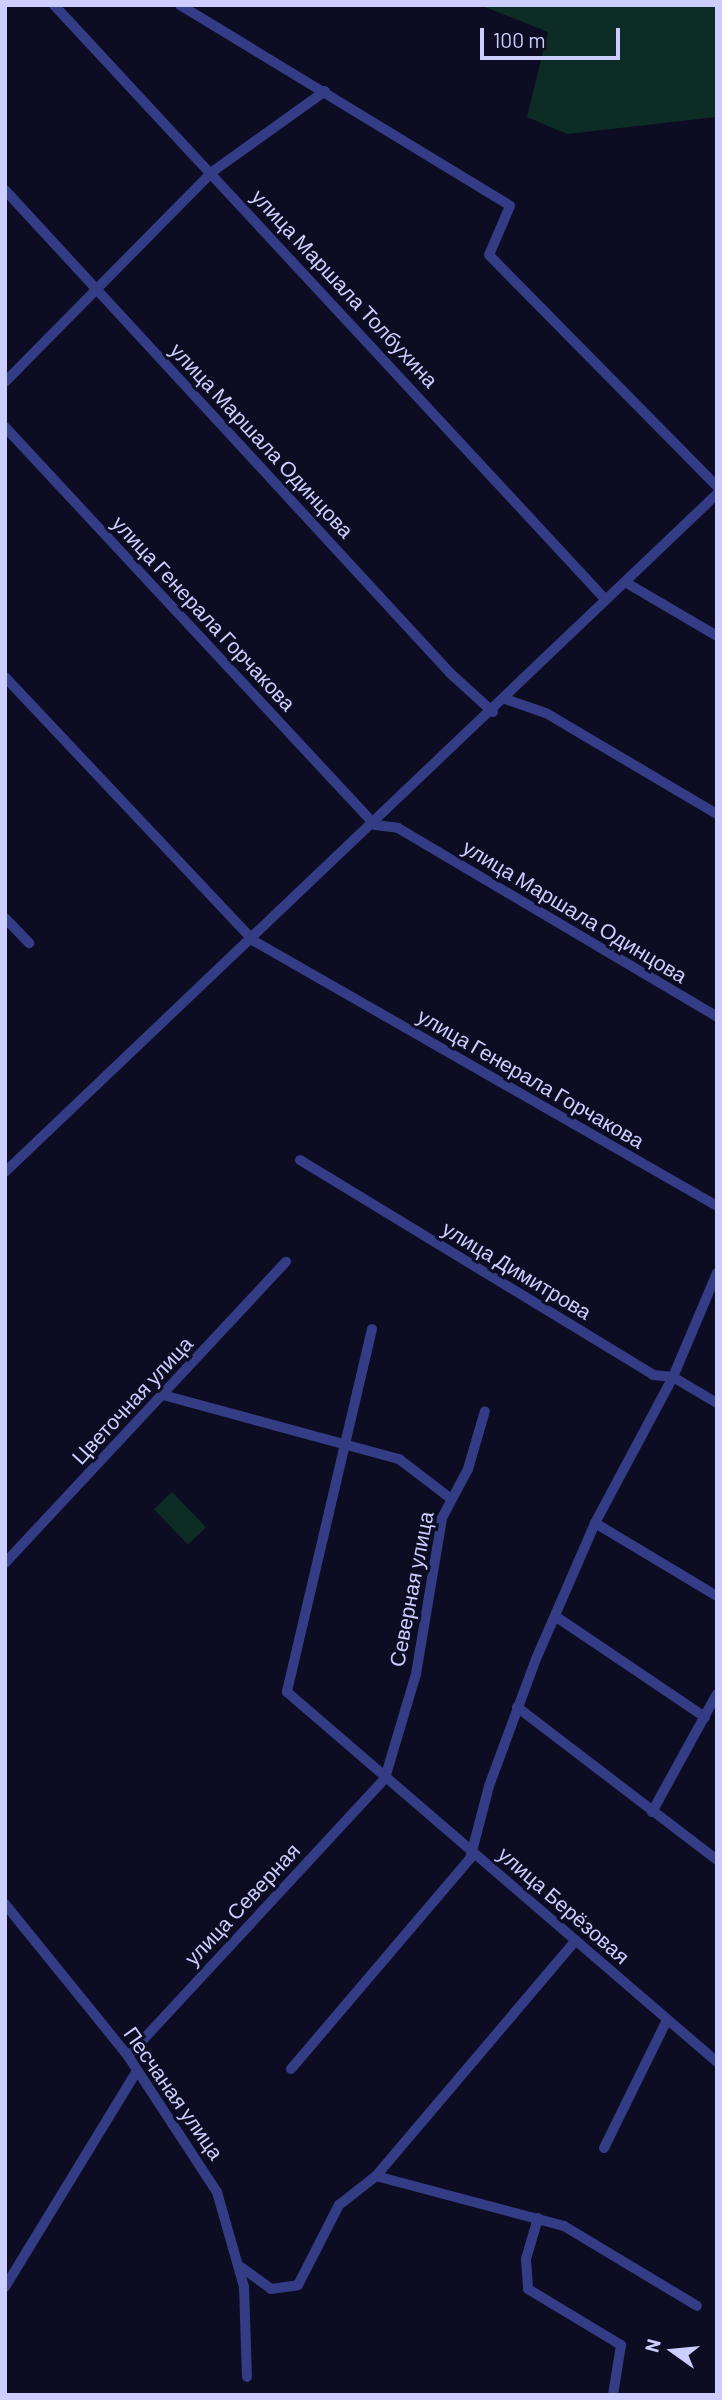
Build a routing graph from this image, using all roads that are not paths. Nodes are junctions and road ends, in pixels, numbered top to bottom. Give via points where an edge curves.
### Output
1 (54, 5) edge
2 (180, 5) edge
3 (325, 91) junction
4 (212, 172) junction
5 (5, 190) edge
6 (99, 291) junction
7 (5, 382) edge
8 (5, 427) edge
9 (717, 486) edge
10 (717, 494) edge
11 (625, 582) junction
12 (605, 599) junction
13 (717, 636) edge
14 (5, 677) edge
15 (505, 699) junction
16 (493, 712) junction
17 (717, 814) edge
18 (375, 825) junction
19 (5, 918) edge
20 (254, 941) junction
21 (29, 943) dead end
22 (717, 1017) edge
23 (300, 1160) dead end
24 (5, 1172) edge
25 (717, 1206) edge
26 (286, 1262) dead end
27 (717, 1273) edge
28 (372, 1329) dead end
29 (673, 1377) junction
30 (163, 1395) junction
31 (717, 1403) edge
32 (485, 1411) dead end
33 (342, 1444) junction
34 (450, 1498) junction
35 (594, 1522) junction
36 (5, 1563) edge
37 (717, 1596) edge
38 (555, 1616) junction
39 (717, 1694) edge
40 (517, 1707) junction
41 (705, 1717) junction
42 (385, 1778) junction
43 (652, 1812) junction
44 (472, 1851) junction
45 (717, 1860) edge
46 (5, 1904) edge
47 (576, 1940) junction
48 (667, 2020) junction
49 (128, 2056) junction
50 (717, 2063) edge
51 (292, 2069) dead end
52 (137, 2071) junction
53 (604, 2148) dead end
54 (376, 2176) junction
55 (538, 2218) junction
56 (239, 2264) junction
57 (5, 2287) edge
58 (697, 2306) dead end
59 (247, 2377) dead end
60 (613, 2395) edge

1 - 4 street, улица Маршала Толбухина
2 - 3 street
3 - 4 street
3 - 9 street via 510,206 489,255
4 - 6 street
4 - 12 street, улица Маршала Толбухина
5 - 6 street, улица Маршала Одинцова
6 - 7 street
6 - 16 street, улица Маршала Одинцова via 450,673
8 - 18 street, улица Генерала Горчакова
10 - 11 street
11 - 12 street
11 - 13 street
12 - 15 street
14 - 20 street
15 - 16 street
15 - 17 street via 546,713
16 - 18 street
18 - 20 street
18 - 22 street, улица Маршала Одинцова via 398,828
19 - 21 street
20 - 24 street
20 - 25 street, улица Генерала Горчакова
23 - 29 street, улица Димитрова via 653,1375
26 - 30 street, Цветочная улица
27 - 29 street
28 - 33 street
29 - 31 street, улица Димитрова
29 - 35 street
30 - 33 street
30 - 36 street, Цветочная улица
32 - 34 street, Северная улица via 468,1469
33 - 34 street via 405,1462
33 - 42 street, улица Берёзовая via 287,1692
34 - 42 street, Северная улица via 416,1674
35 - 37 street
35 - 38 street
38 - 40 street
38 - 41 street
39 - 41 street
40 - 43 street
40 - 44 street
41 - 43 street
42 - 44 street, улица Берёзовая
42 - 49 street, улица Северная
43 - 45 street
44 - 47 street, улица Берёзовая
44 - 51 street
46 - 49 street, Песчаная улица
47 - 48 street, улица Берёзовая
47 - 54 street
48 - 50 street, улица Берёзовая
48 - 53 street
49 - 52 street, Песчаная улица
52 - 56 street, Песчаная улица via 217,2192
52 - 57 street
54 - 55 street
54 - 56 street via 339,2205 298,2284 271,2289
55 - 58 street via 564,2226
55 - 60 street via 526,2259 528,2289 621,2345
56 - 59 street, Песчаная улица

